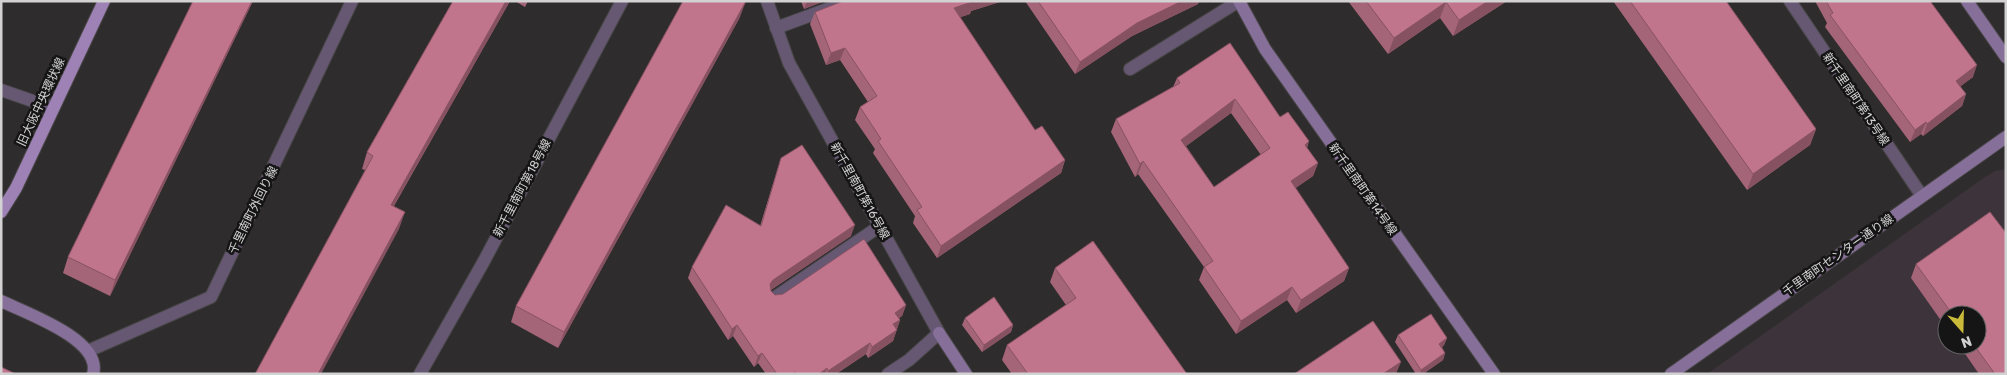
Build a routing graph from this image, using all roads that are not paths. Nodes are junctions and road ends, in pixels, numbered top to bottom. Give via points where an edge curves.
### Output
1 (104, 1) edge
2 (352, 1) edge
3 (622, 1) edge
4 (767, 1) edge
5 (849, 1) edge
6 (1239, 1) edge
7 (1790, 1) edge
8 (1967, 1) edge
9 (776, 28) junction
10 (2006, 58) edge
11 (1130, 68) dead end
12 (1, 90) edge
13 (53, 108) junction
14 (2006, 137) edge
15 (1922, 196) junction
16 (1, 212) edge
17 (880, 226) junction
18 (774, 298) edge
19 (1, 301) edge
20 (939, 334) junction
21 (88, 351) junction
22 (93, 374) edge
23 (420, 374) edge
24 (888, 374) edge
25 (966, 374) edge
26 (1494, 374) edge
27 (1672, 374) edge

1 - 13 main road, 旧大阪中央環状線
2 - 21 street, 千里南町外回り線 via 212,297
3 - 23 street, 新千里南町第18号線
4 - 9 street, 新千里南町第16号線
5 - 9 street
6 - 11 street, 新千里南町第14号線
6 - 26 street, 新千里南町第14号線 via 1265,49
7 - 15 street, 新千里南町第13号線
8 - 10 street
9 - 17 street, 新千里南町第16号線 via 791,68
12 - 13 street
13 - 16 main road, 旧大阪中央環状線 via 16,188
14 - 15 street, 千里南町センター通り線
15 - 27 street, 千里南町センター通り線
17 - 18 street
17 - 20 street, 新千里南町第16号線
19 - 21 street via 67,333
20 - 24 street
20 - 25 street, 新千里南町第16号線
21 - 22 street via 94,361

